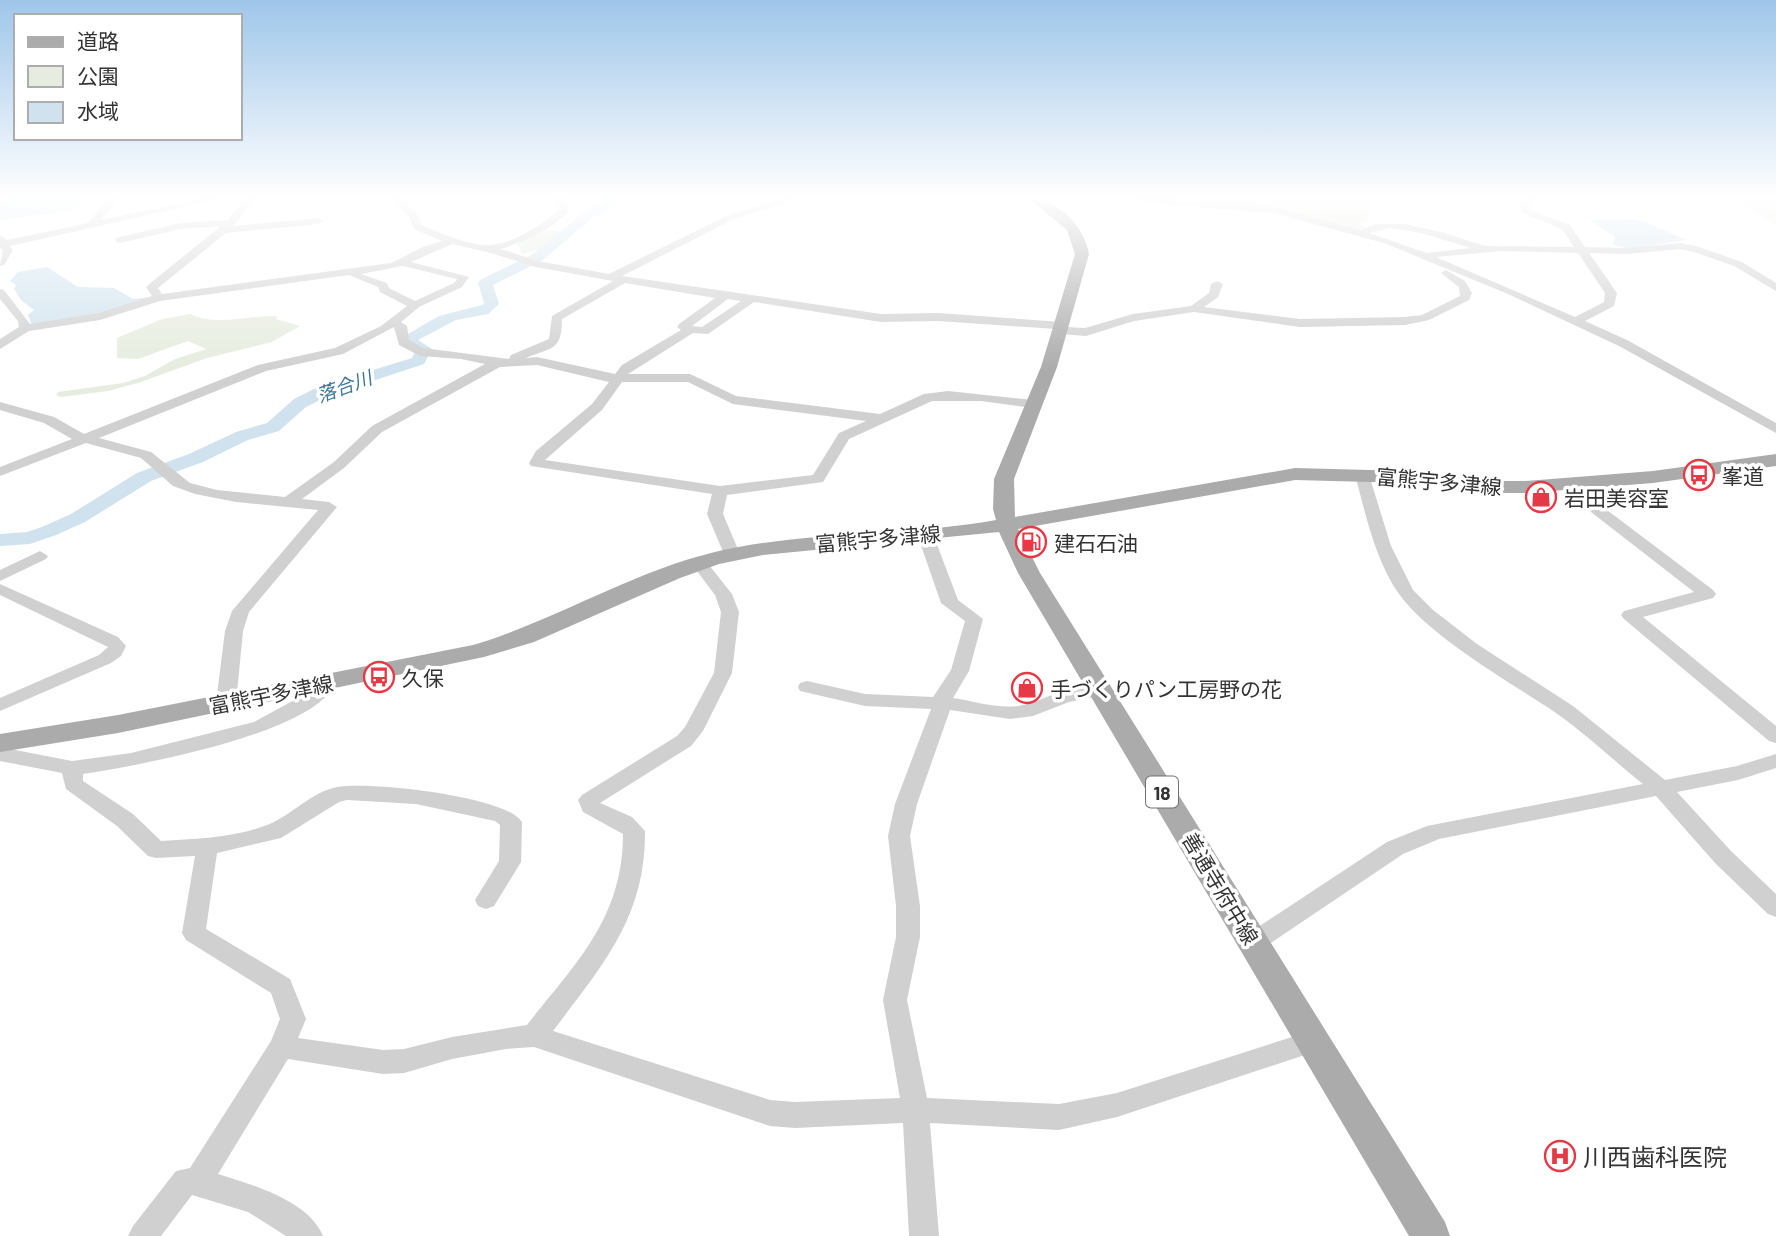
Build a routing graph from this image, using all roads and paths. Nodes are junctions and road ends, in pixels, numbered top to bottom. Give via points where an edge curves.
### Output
1 (188, 257) edge
2 (415, 257) edge
3 (514, 257) edge
4 (656, 257) edge
5 (1081, 257) edge
6 (1425, 257) edge
7 (1586, 257) edge
8 (1717, 257) edge
9 (403, 263) junction
10 (1450, 267) junction
11 (351, 274) junction
12 (615, 279) junction
13 (1217, 284) dead end
14 (1776, 288) edge
15 (0, 294) edge
16 (725, 296) junction
17 (159, 298) junction
18 (753, 298) junction
19 (415, 305) junction
20 (1194, 309) junction
21 (0, 313) edge
22 (16, 313) junction
23 (1576, 321) junction
24 (394, 323) junction
25 (1613, 327) dead end
26 (25, 328) junction
27 (1062, 328) junction
28 (691, 329) junction
29 (1593, 329) junction
30 (0, 345) edge
31 (500, 363) junction
32 (618, 376) junction
33 (1688, 377) junction
34 (1670, 379) dead end
35 (1033, 404) junction
36 (0, 406) edge
37 (879, 418) junction
38 (1776, 429) edge
39 (85, 438) junction
40 (1776, 460) edge
41 (0, 472) edge
42 (1362, 475) junction
43 (1589, 482) junction
44 (720, 491) junction
45 (290, 501) junction
46 (1007, 524) junction
47 (925, 534) junction
48 (732, 554) junction
49 (40, 556) dead end
50 (699, 563) junction
51 (0, 576) edge
52 (0, 589) edge
53 (318, 684) junction
54 (807, 687) dead end
55 (1100, 690) junction
56 (226, 703) junction
57 (943, 704) junction
58 (0, 705) edge
59 (1776, 736) edge
60 (0, 743) edge
61 (0, 754) edge
62 (1776, 761) edge
63 (72, 768) junction
64 (1661, 788) junction
65 (207, 847) junction
66 (486, 900) dead end
67 (1776, 908) edge
68 (1254, 943) junction
69 (534, 1036) junction
70 (1314, 1041) junction
71 (282, 1047) junction
72 (916, 1110) junction
73 (197, 1182) junction
74 (143, 1236) edge
75 (308, 1236) edge
76 (924, 1236) edge
77 (1431, 1236) edge

1 - 17 street via 152,286
2 - 9 street
3 - 12 street
4 - 12 street
5 - 27 main road, 善通寺府中線 / 18
6 - 10 street
7 - 23 street via 1611,293 1610,304
8 - 14 street via 1747,268
9 - 11 street
9 - 19 street via 464,277 458,285
10 - 20 street via 1443,271 1465,286 1465,298 1416,320 1300,323
10 - 23 street
11 - 17 street
11 - 19 street via 383,285 384,290
12 - 16 street
12 - 31 street via 556,318 553,342
13 - 20 street via 1214,295
15 - 22 street
16 - 18 street
16 - 28 street via 683,327
17 - 26 street via 100,316
18 - 27 street via 881,318 938,317
18 - 28 street via 704,331
19 - 24 street
20 - 27 street via 1133,318 1086,332
21 - 22 street
22 - 26 street
23 - 29 street
24 - 31 street via 401,326 403,342 422,353
24 - 39 street via 338,351 262,368
25 - 29 street
26 - 30 street
27 - 35 main road, 善通寺府中線 / 18
28 - 32 street
29 - 33 street
31 - 32 street via 537,361
31 - 45 street via 377,429 339,465
32 - 37 street via 690,378 733,400
32 - 44 street via 597,407 536,463
33 - 34 street
33 - 38 street
35 - 37 street via 937,395
35 - 46 main road, 善通寺府中線 / 18 via 1004,478
36 - 39 street via 49,420
37 - 44 street via 844,436 818,479
39 - 41 street
39 - 45 street via 141,453 179,483 205,492
40 - 43 main road, 富熊宇多津線
42 - 43 main road, 富熊宇多津線 via 1509,487
42 - 46 main road, 富熊宇多津線 via 1264,478
42 - 64 street via 1383,546 1406,592 1427,614 1566,711
43 - 59 street via 1596,509 1707,594 1630,615
44 - 48 street via 715,514
45 - 56 street via 328,507 242,611 234,631
46 - 47 main road, 富熊宇多津線
46 - 55 main road, 善通寺府中線 / 18 via 1020,558
47 - 48 main road, 富熊宇多津線
47 - 57 street via 950,603 974,619 960,671 943,695
48 - 50 main road, 富熊宇多津線
49 - 51 street
50 - 53 main road, 富熊宇多津線 via 513,641
50 - 69 street via 723,594 730,612 723,673 684,741 589,800 590,807 634,831 634,867 606,940
52 - 58 street via 117,646 105,659
53 - 56 main road, 富熊宇多津線
53 - 63 street via 322,690 316,696 260,727 149,756
54 - 57 street via 864,700
55 - 57 street via 1010,713
55 - 68 main road, 善通寺府中線 / 18
56 - 60 main road, 富熊宇多津線
57 - 72 street via 899,836 908,937 895,1000
61 - 63 street
62 - 64 street
63 - 65 street via 73,784 125,820 156,850
64 - 67 street
64 - 68 street via 1436,832 1395,848
65 - 66 street via 273,832 334,795 416,796 501,815 511,822 510,862
65 - 71 street via 194,933 281,986 293,1019
68 - 70 main road, 善通寺府中線 / 18
69 - 71 street via 383,1062
69 - 72 street via 770,1113
70 - 72 street via 1118,1105 1059,1117
70 - 77 main road, 善通寺府中線 / 18
71 - 73 street
72 - 76 street
73 - 74 street via 186,1181
73 - 75 street via 260,1201 290,1218

